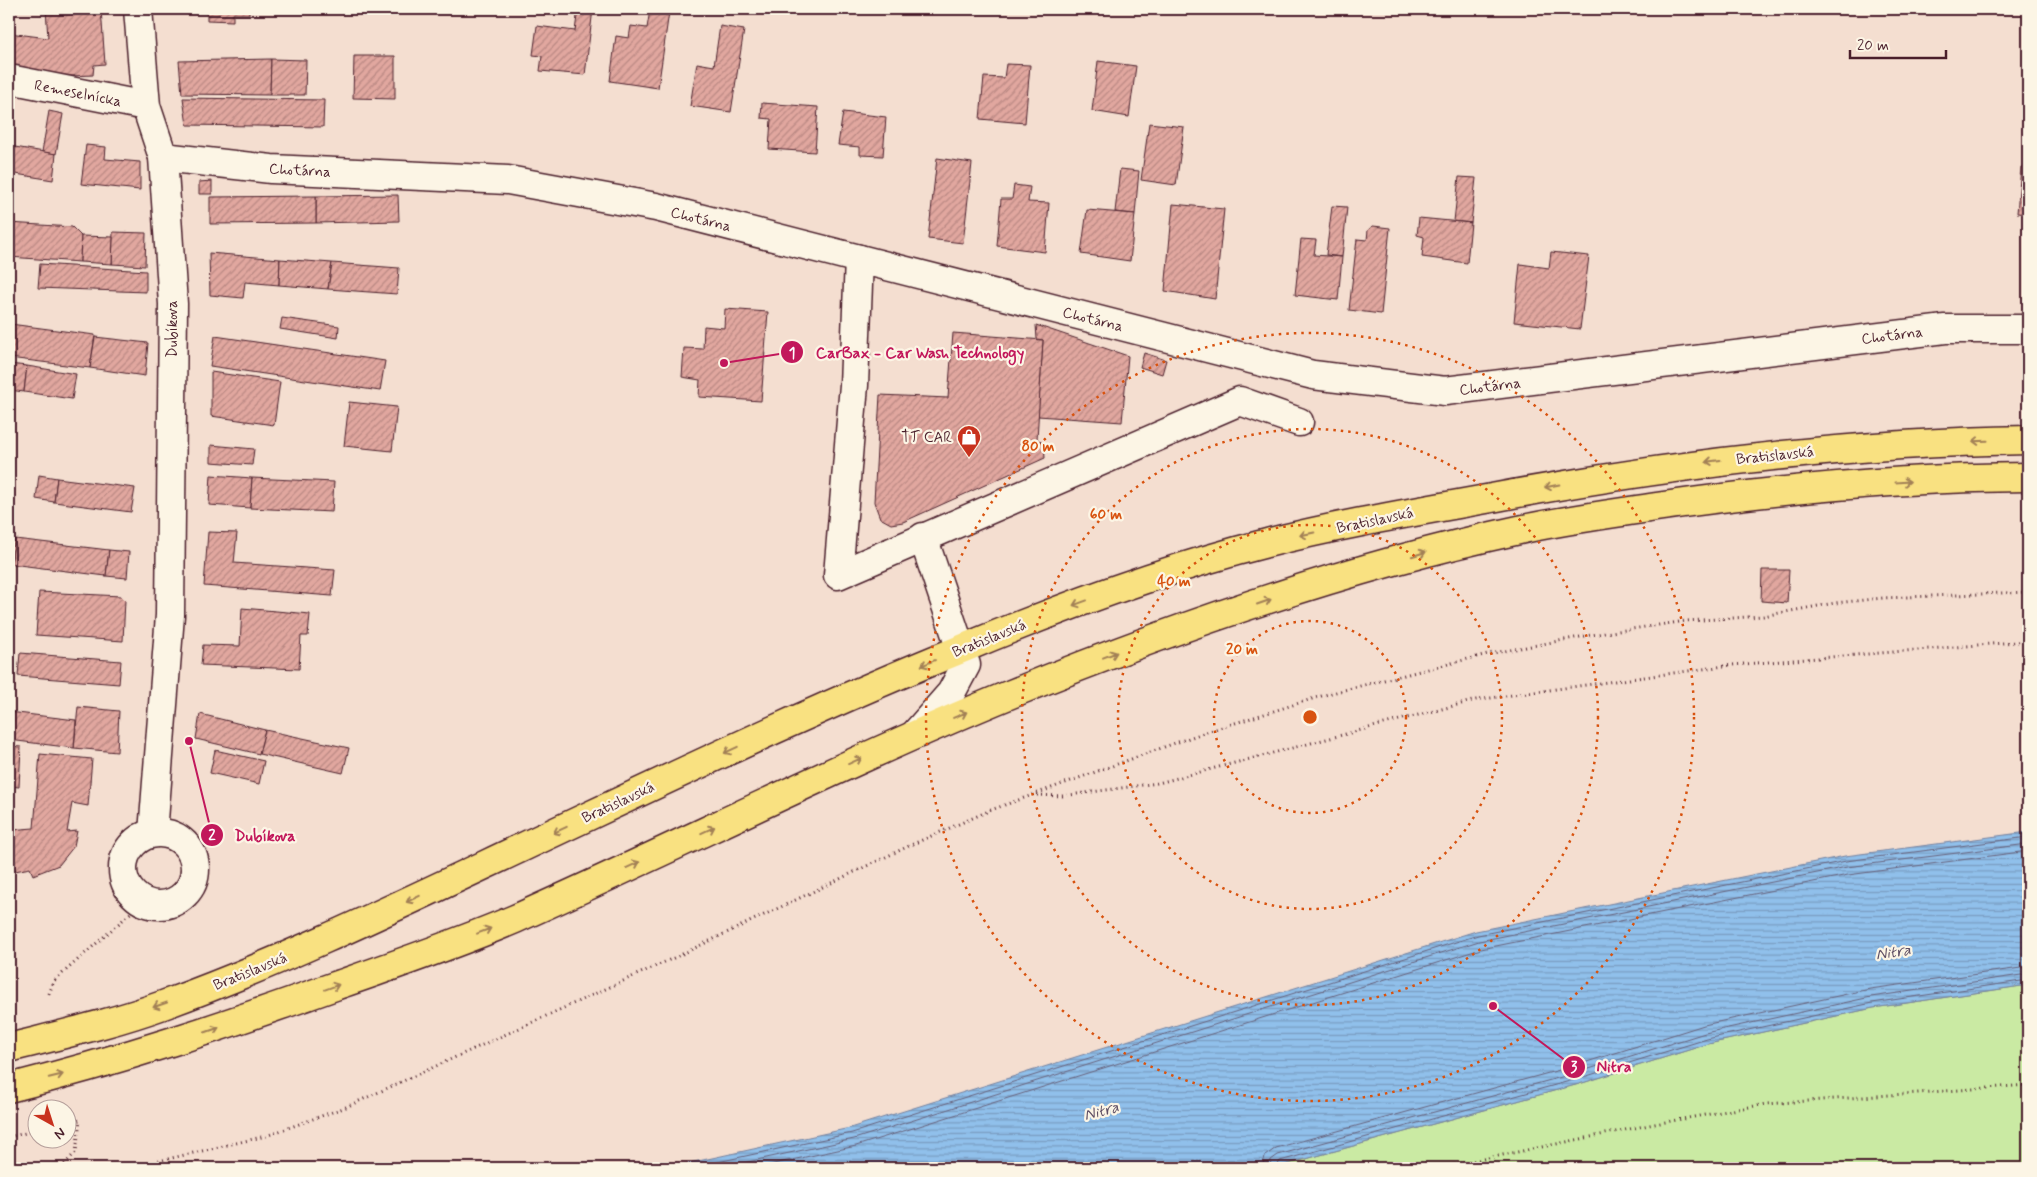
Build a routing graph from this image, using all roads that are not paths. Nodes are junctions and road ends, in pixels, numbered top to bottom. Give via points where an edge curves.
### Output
1 (138, 9) edge
2 (9, 80) edge
3 (146, 106) junction
4 (164, 158) junction
5 (859, 259) junction
6 (2028, 329) edge
7 (1299, 422) dead end
8 (2028, 440) edge
9 (2028, 477) edge
10 (923, 537) junction
11 (961, 648) junction
12 (915, 734) junction
13 (153, 833) junction
14 (9, 1048) edge
15 (9, 1088) edge

1 - 3 street, Dubíkova
2 - 3 street, Remeselnícka
3 - 4 street, Dubíkova
4 - 5 street, Chotárna via 271,169 508,180 656,207
4 - 13 street, Dubíkova via 173,304 170,615
5 - 6 street, Chotárna via 1313,376 1445,391 1945,328
5 - 10 street via 854,385 838,575
7 - 10 street via 1240,401
8 -> 11 main road, Bratislavská via 1842,448 1714,461 1602,477 1424,510 1270,542 1198,562
12 -> 9 main road via 1138,645 1287,594 1428,551 1523,528 1724,497 1922,481
10 - 11 street
11 - 12 street via 966,665 951,692
11 -> 14 main road, Bratislavská via 775,729 271,963 157,1007
15 -> 12 main road via 172,1043 509,921
13 - 13 street via 133,843 126,853 123,875 134,895 143,902 161,905 178,900 188,891 196,868 193,856 182,841 166,833

